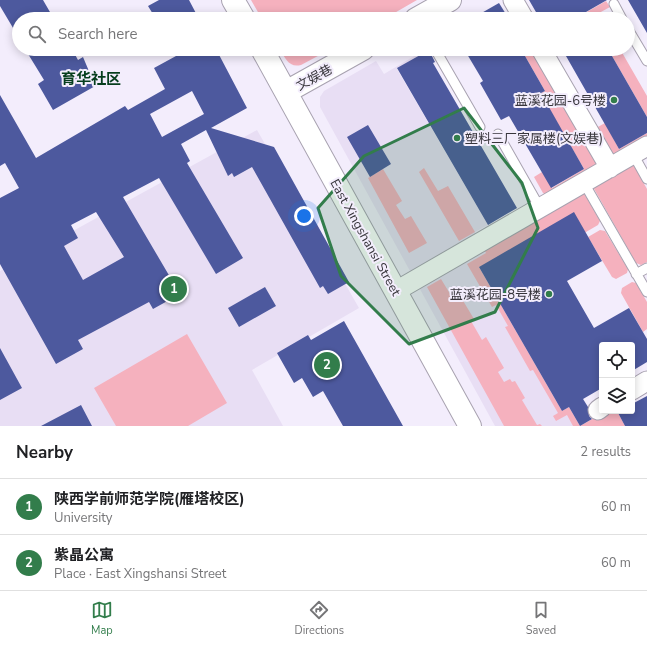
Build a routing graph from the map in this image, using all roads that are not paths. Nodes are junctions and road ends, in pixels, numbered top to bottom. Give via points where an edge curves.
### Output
1 (233, 0) edge
2 (450, 0) edge
3 (513, 0) edge
4 (614, 4) dead end
5 (240, 12) edge
6 (429, 12) edge
7 (520, 12) edge
8 (618, 12) edge
9 (635, 41) edge
10 (266, 56) edge
11 (350, 56) edge
12 (439, 56) edge
13 (546, 56) edge
14 (647, 62) edge
15 (286, 92) junction
16 (480, 127) dead end
17 (498, 134) dead end
18 (640, 150) edge
19 (610, 168) junction
20 (647, 179) edge
21 (584, 183) junction
22 (540, 208) junction
23 (647, 268) edge
24 (636, 274) junction
25 (396, 291) junction
26 (647, 292) edge
27 (647, 381) edge
28 (635, 388) edge
29 (470, 426) edge

1 - 5 street
2 - 6 street
3 - 7 street
4 - 8 lane
9 - 14 lane
10 - 15 street, East Xingshansi Street
11 - 15 street, 文娱巷
12 - 16 lane
13 - 19 street
15 - 25 street, East Xingshansi Street
17 - 22 lane
18 - 19 street
18 - 20 lane
19 - 21 street
21 - 22 street
21 - 24 lane
22 - 25 street
23 - 24 lane
24 - 26 lane
25 - 29 street, East Xingshansi Street
27 - 28 street

